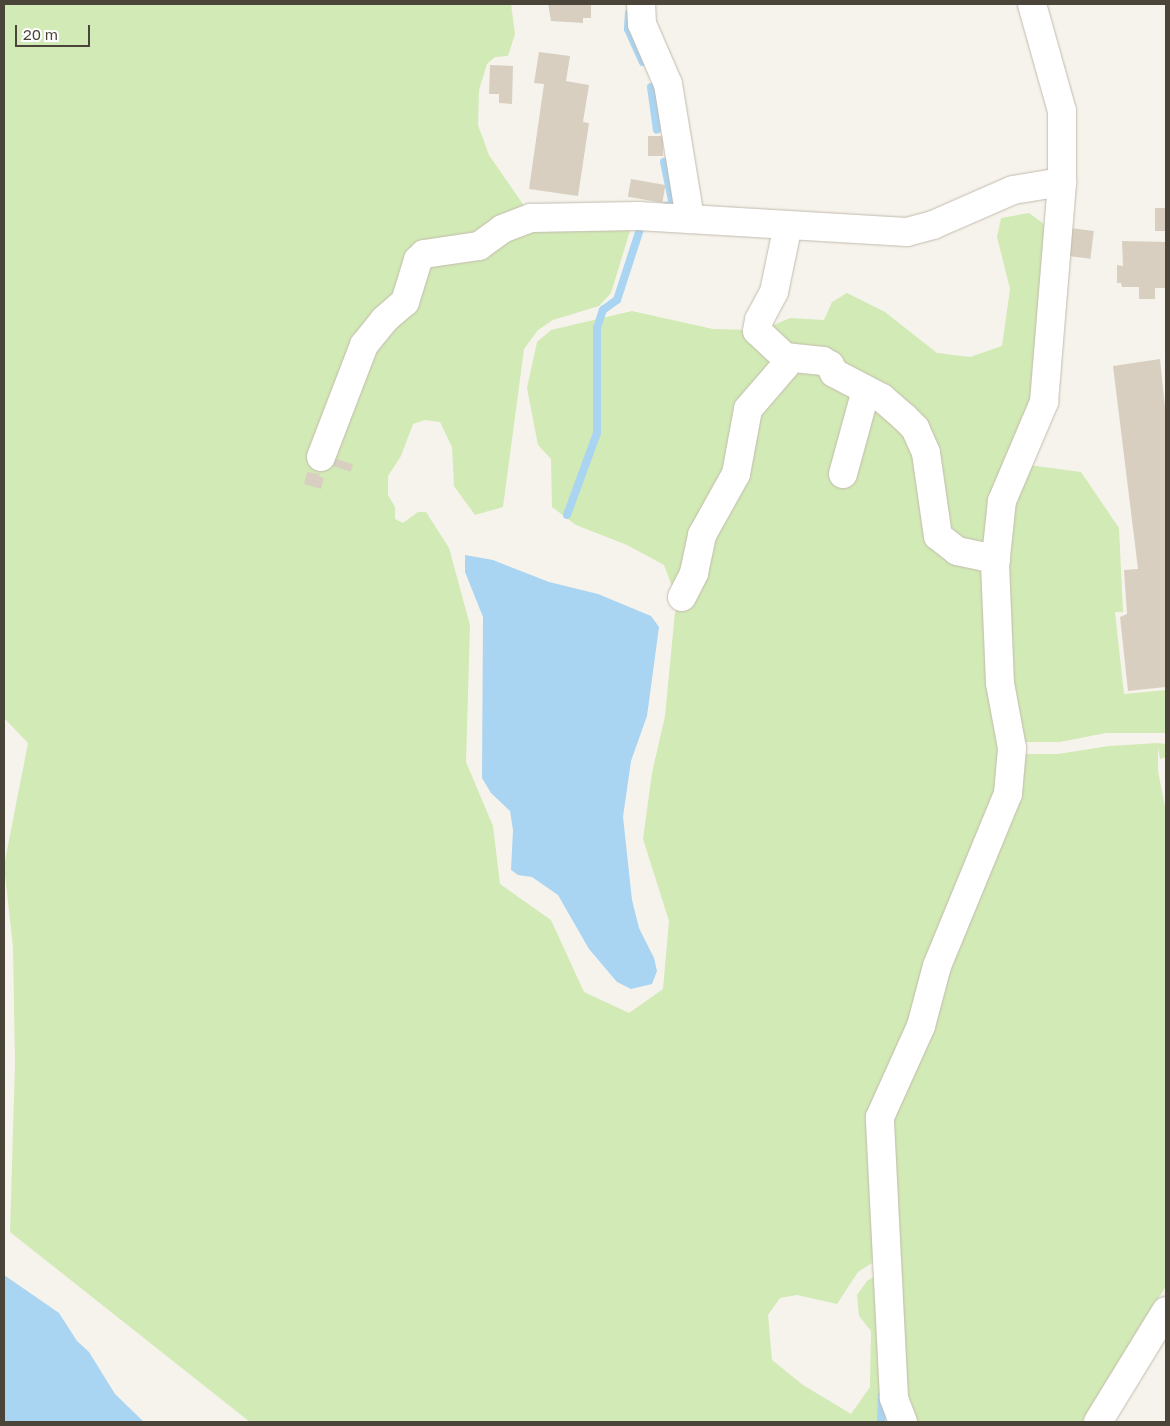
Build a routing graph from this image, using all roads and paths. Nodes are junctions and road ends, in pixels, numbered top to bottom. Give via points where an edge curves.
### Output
1 (641, 4) edge
2 (1032, 4) edge
3 (1062, 182) junction
4 (690, 219) junction
5 (788, 225) junction
6 (785, 357) junction
7 (866, 390) junction
8 (321, 457) dead end
9 (843, 474) dead end
10 (996, 559) junction
11 (682, 597) dead end
12 (1166, 1311) edge
13 (904, 1422) edge
14 (1098, 1422) edge

1 - 4 street via 642,24 668,84
2 - 3 street via 1062,110
3 - 5 street via 1013,190 934,225 907,232
3 - 10 street via 1044,402 1002,501
4 - 5 street
4 - 8 street via 638,216 531,218 502,229 479,246 424,254 418,260 405,302 384,320 364,345
5 - 6 street via 774,292 756,331
6 - 7 street via 823,362 830,365 834,373
6 - 11 street via 785,366 778,376 760,392 748,409 736,474 702,535 694,574
7 - 9 street
7 - 10 street via 904,417 918,434 926,453 938,536 957,551
10 - 13 street via 1000,683 1012,748 1008,794 936,966 922,1026 880,1117 894,1398
12 - 14 street

